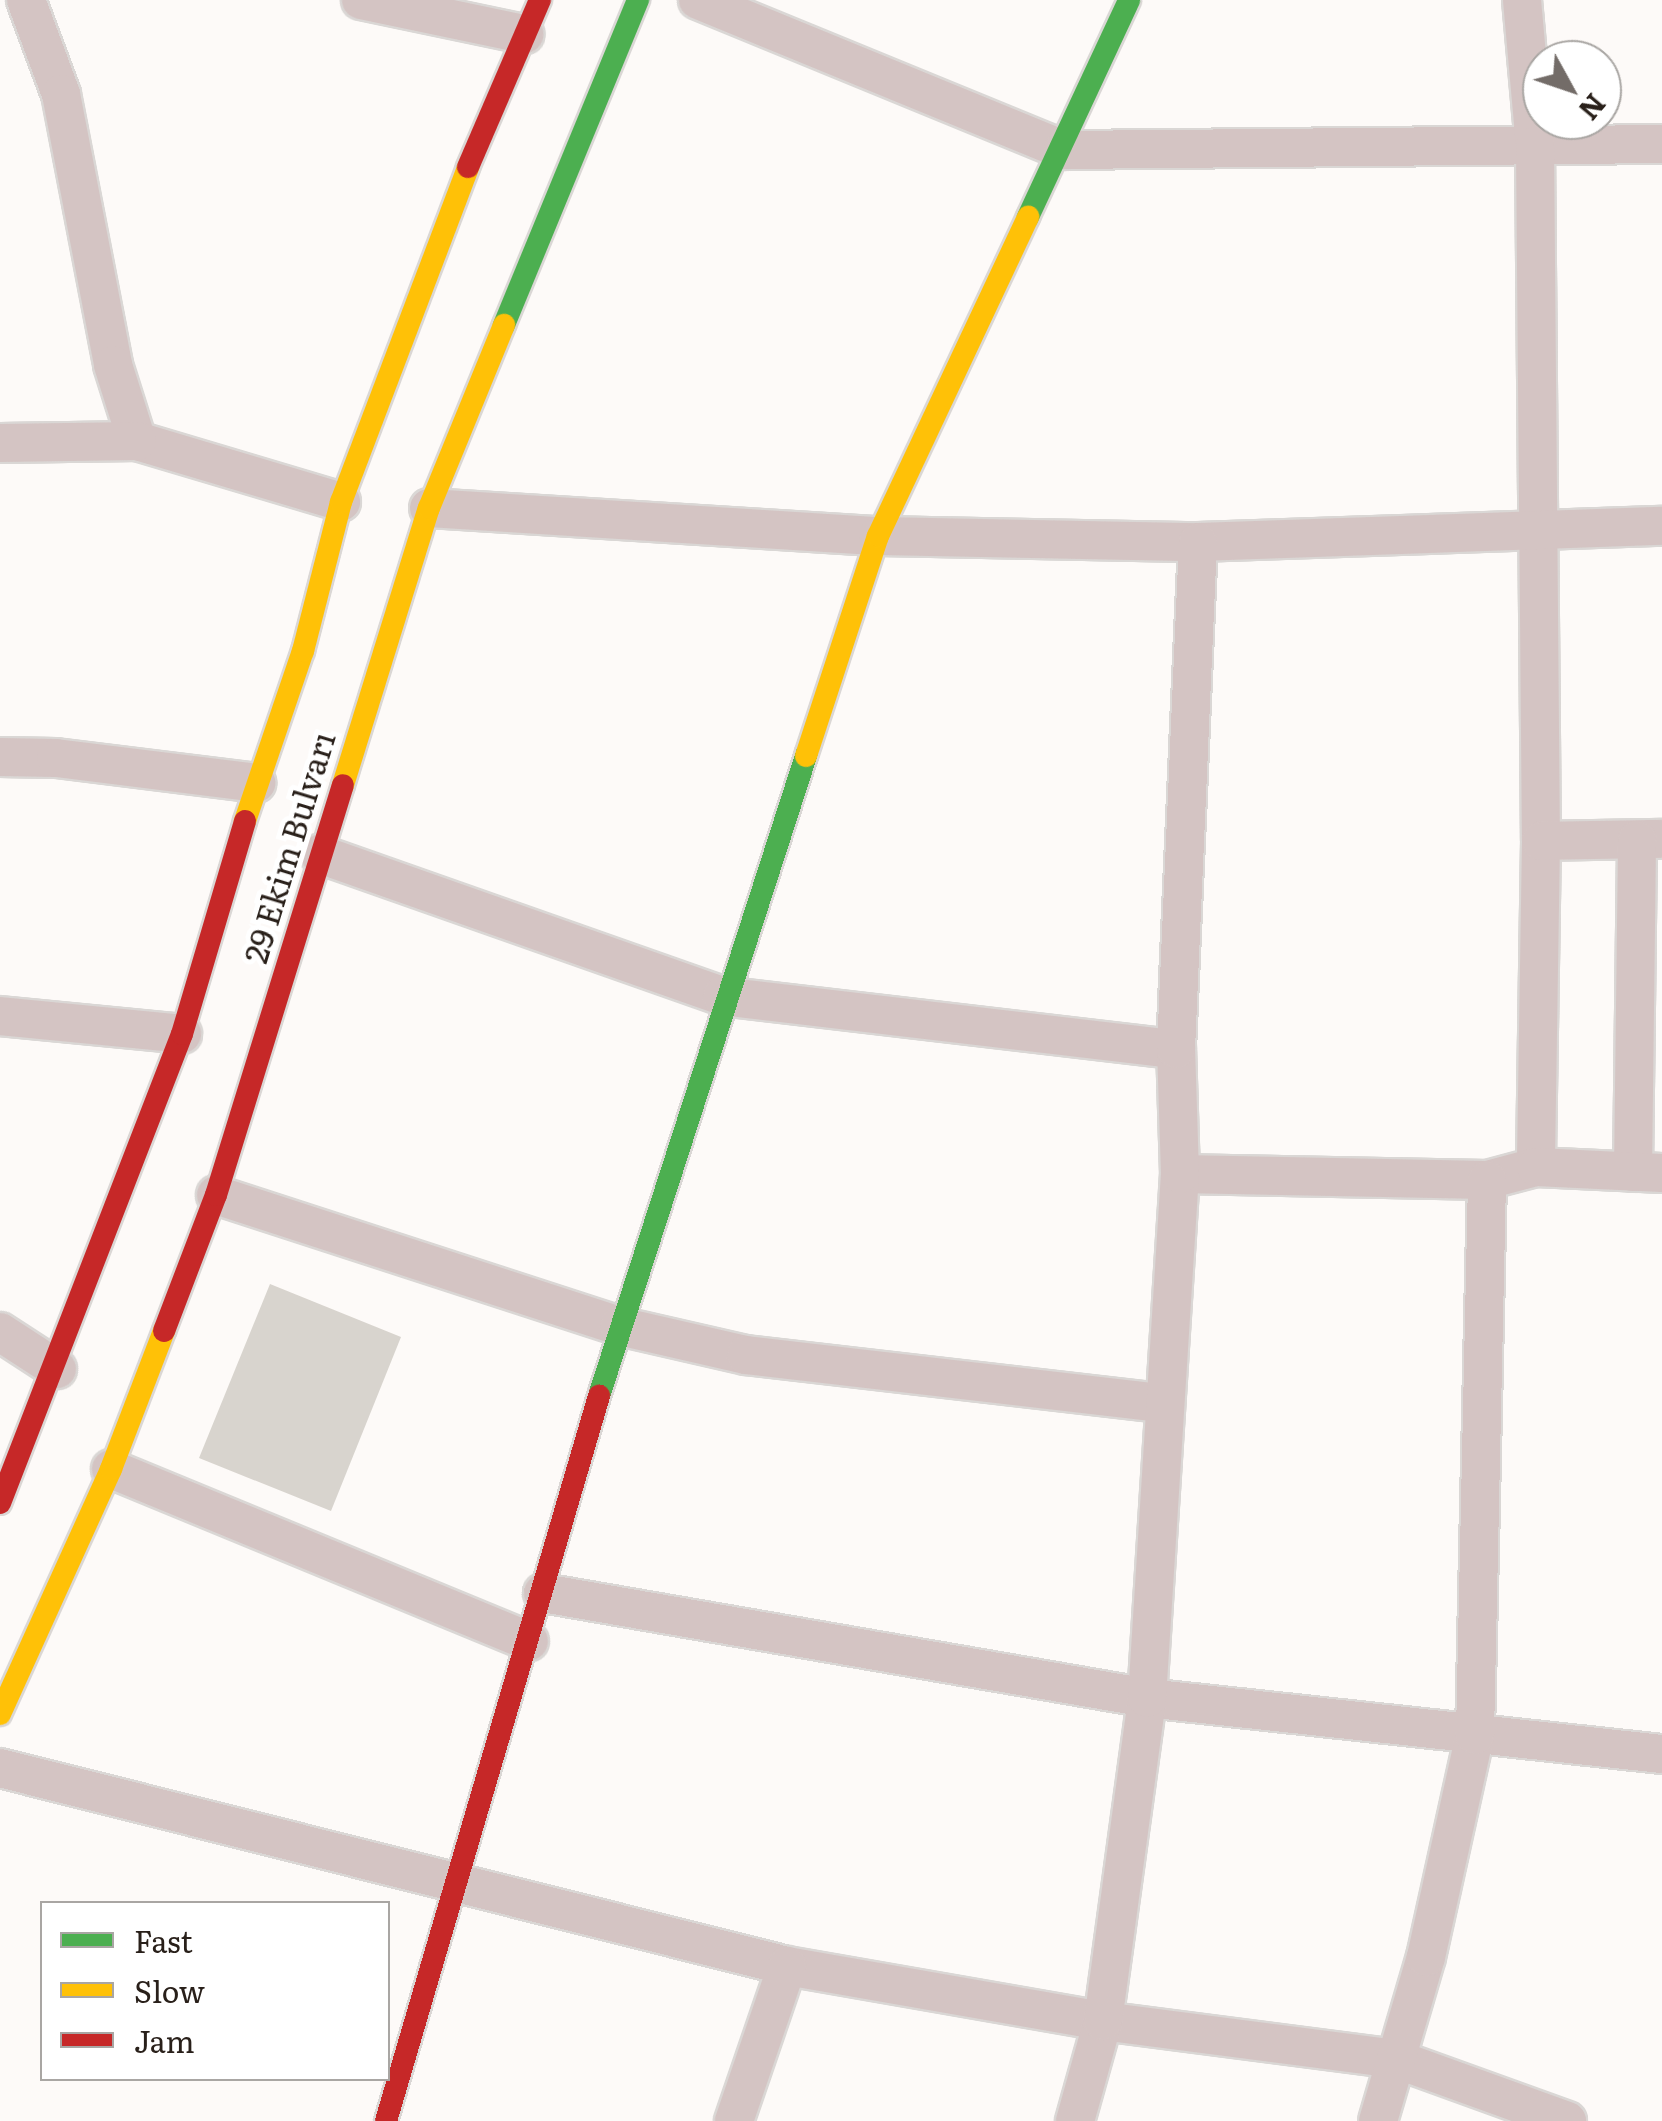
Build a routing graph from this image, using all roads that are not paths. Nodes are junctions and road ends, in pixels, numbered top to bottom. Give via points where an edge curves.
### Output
1 (26, 0) edge
2 (361, 0) edge
3 (540, 0) edge
4 (638, 0) edge
5 (698, 0) edge
6 (1129, 0) edge
7 (1522, 0) edge
8 (524, 34) junction
9 (1662, 144) edge
10 (1535, 146) junction
11 (1063, 150) junction
12 (0, 442) edge
13 (137, 442) junction
14 (342, 502) junction
15 (429, 508) junction
16 (1662, 526) edge
17 (1538, 530) junction
18 (878, 536) junction
19 (1198, 542) junction
20 (0, 757) edge
21 (256, 783) junction
22 (1650, 840) edge
23 (1542, 842) junction
24 (318, 854) junction
25 (722, 996) junction
26 (0, 1016) edge
27 (182, 1034) junction
28 (1176, 1049) junction
29 (1536, 1167) junction
30 (1647, 1172) edge
31 (1180, 1174) junction
32 (1487, 1180) junction
33 (216, 1195) junction
34 (619, 1326) junction
35 (0, 1332) edge
36 (58, 1368) junction
37 (1164, 1403) junction
38 (111, 1469) junction
39 (0, 1503) edge
40 (543, 1593) junction
41 (528, 1641) junction
42 (1147, 1698) junction
43 (0, 1714) edge
44 (1475, 1735) junction
45 (1662, 1754) edge
46 (0, 1768) edge
47 (460, 1879) junction
48 (787, 1966) junction
49 (1103, 2021) junction
50 (1396, 2059) junction
51 (386, 2121) edge
52 (734, 2121) edge
53 (1075, 2121) edge
54 (1378, 2121) edge
55 (1567, 2121) edge

1 - 13 street via 61,94 113,366
2 - 8 street
3 - 8 main road, 29 Ekim Bulvarı
4 - 15 main road, 29 Ekim Bulvarı
5 - 11 street
6 - 11 main road
7 - 10 street
8 - 14 main road, 29 Ekim Bulvarı
9 - 10 street
10 - 11 street
10 - 17 street
11 - 18 main road
12 - 13 street
13 - 14 street
14 - 21 main road, 29 Ekim Bulvarı via 303,651
15 - 18 street
15 - 24 main road, 29 Ekim Bulvarı
16 - 17 street
17 - 19 street
17 - 23 street
18 - 19 street
18 - 25 main road
19 - 28 street
20 - 21 street
21 - 27 main road, 29 Ekim Bulvarı
22 - 23 street
22 - 30 street
23 - 29 street
24 - 25 street
24 - 33 main road, 29 Ekim Bulvarı
25 - 28 street
25 - 34 main road
26 - 27 street
27 - 36 main road, 29 Ekim Bulvarı
28 - 31 street
29 - 30 street
29 - 32 street
31 - 32 street
31 - 37 street
32 - 44 street
33 - 34 street
33 - 38 main road, 29 Ekim Bulvarı
34 - 37 street via 746,1355
34 - 40 main road
35 - 36 street
36 - 39 main road, 29 Ekim Bulvarı
37 - 42 street
38 - 41 street
38 - 43 main road, 29 Ekim Bulvarı
40 - 41 main road
40 - 42 street
41 - 47 main road
42 - 44 street
42 - 49 street
44 - 45 street
44 - 50 street
46 - 47 street
47 - 48 street
47 - 51 main road
48 - 49 street
48 - 52 street
49 - 50 street
49 - 53 street
50 - 54 street
50 - 55 street

